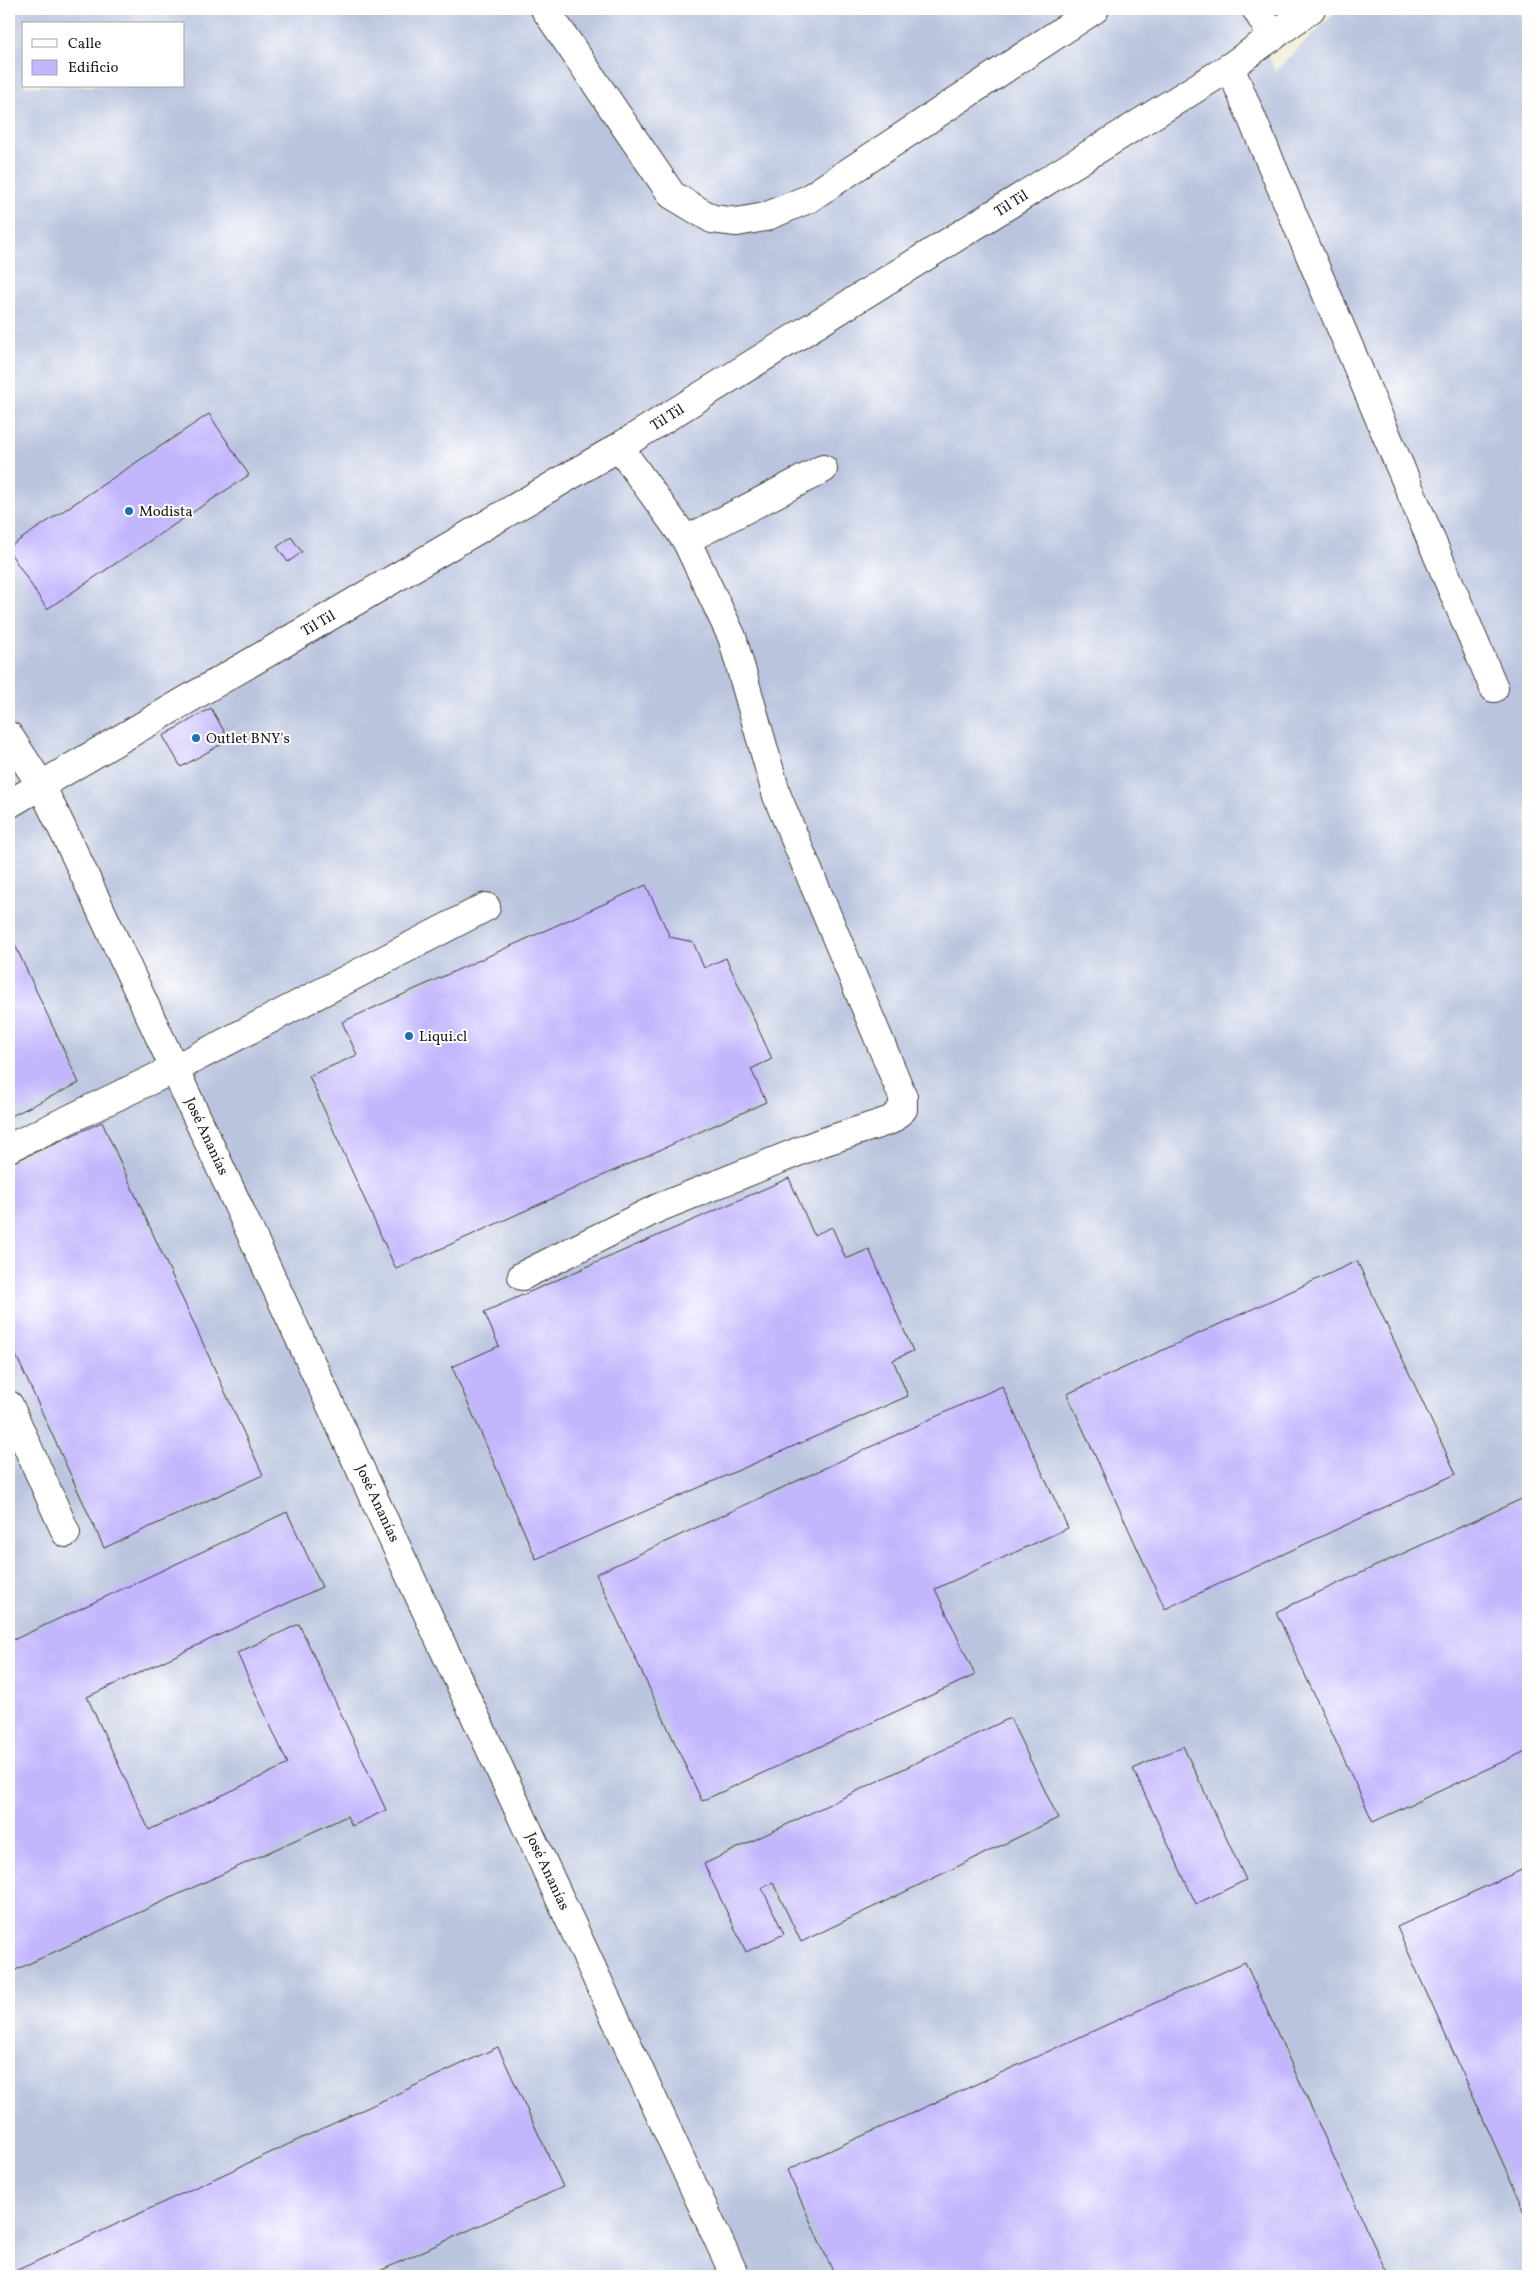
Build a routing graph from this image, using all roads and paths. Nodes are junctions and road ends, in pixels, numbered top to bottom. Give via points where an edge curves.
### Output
1 (545, 9) edge
2 (1095, 9) edge
3 (1256, 9) edge
4 (1311, 9) edge
5 (1274, 37) junction
6 (1230, 67) junction
7 (619, 447) junction
8 (823, 469) dead end
9 (686, 540) junction
10 (1494, 688) dead end
11 (9, 736) edge
12 (41, 785) junction
13 (9, 804) edge
14 (486, 907) dead end
15 (176, 1068) junction
16 (9, 1148) edge
17 (522, 1276) dead end
18 (9, 1405) edge
19 (66, 1533) dead end
20 (735, 2276) edge

1 - 2 street via 672,196 712,220 737,222 765,217 808,199
3 - 5 street
4 - 5 street, Til Til
5 - 6 street, Til Til
6 - 7 street, Til Til
6 - 10 street
7 - 9 street
7 - 12 street, Til Til
8 - 9 street
9 - 17 street via 732,637 776,796 903,1097 902,1109 891,1120 820,1143 658,1208
11 - 12 street, José Ananías
12 - 13 street, Til Til
12 - 15 street, José Ananías
14 - 15 street
15 - 16 street
15 - 20 street, José Ananías
18 - 19 street

